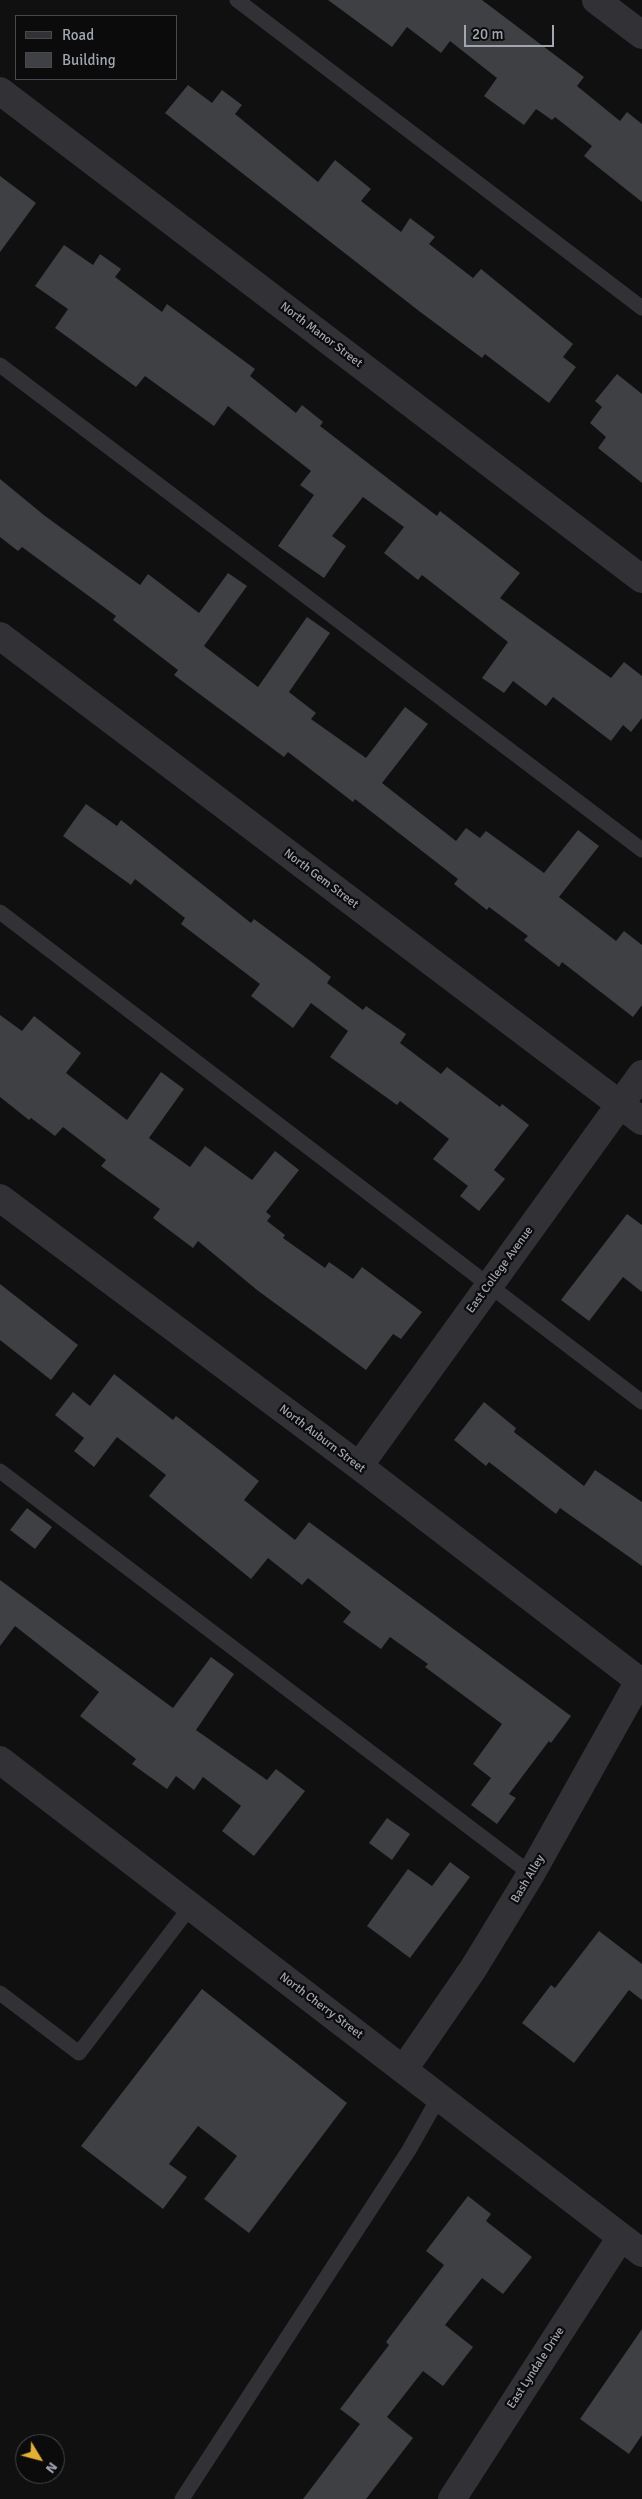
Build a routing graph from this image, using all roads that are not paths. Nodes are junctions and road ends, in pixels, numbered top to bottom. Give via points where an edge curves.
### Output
1 (237, 0) edge
2 (596, 0) edge
3 (642, 35) edge
4 (0, 91) edge
5 (642, 308) edge
6 (0, 365) edge
7 (642, 579) edge
8 (0, 636) edge
9 (642, 850) edge
10 (0, 912) edge
11 (642, 1074) edge
12 (619, 1104) junction
13 (642, 1121) edge
14 (0, 1198) edge
15 (489, 1286) junction
16 (642, 1402) edge
17 (359, 1466) junction
18 (0, 1471) edge
19 (641, 1682) edge
20 (0, 1760) edge
21 (531, 1874) junction
22 (191, 1906) junction
23 (0, 1993) edge
24 (404, 2069) junction
25 (439, 2097) junction
26 (632, 2245) edge
27 (182, 2499) edge
28 (452, 2499) edge

1 - 5 lane
2 - 3 street
4 - 7 street, North Manor Street
6 - 9 lane
8 - 12 street, North Gem Street
10 - 15 lane
11 - 12 street, East College Avenue
12 - 13 street, North Gem Street
12 - 15 street, East College Avenue
14 - 17 street, North Auburn Street
15 - 16 lane
15 - 17 street, East College Avenue
17 - 19 street, North Auburn Street
18 - 21 lane
19 - 21 street, Bash Alley
20 - 22 street, North Cherry Street
21 - 24 street, Bash Alley via 473,1969
22 - 23 lane via 79,2053
22 - 24 street, North Cherry Street
24 - 25 street, North Cherry Street
25 - 26 street, North Cherry Street
25 - 27 lane via 398,2167
26 - 28 street, East Lyndale Drive

